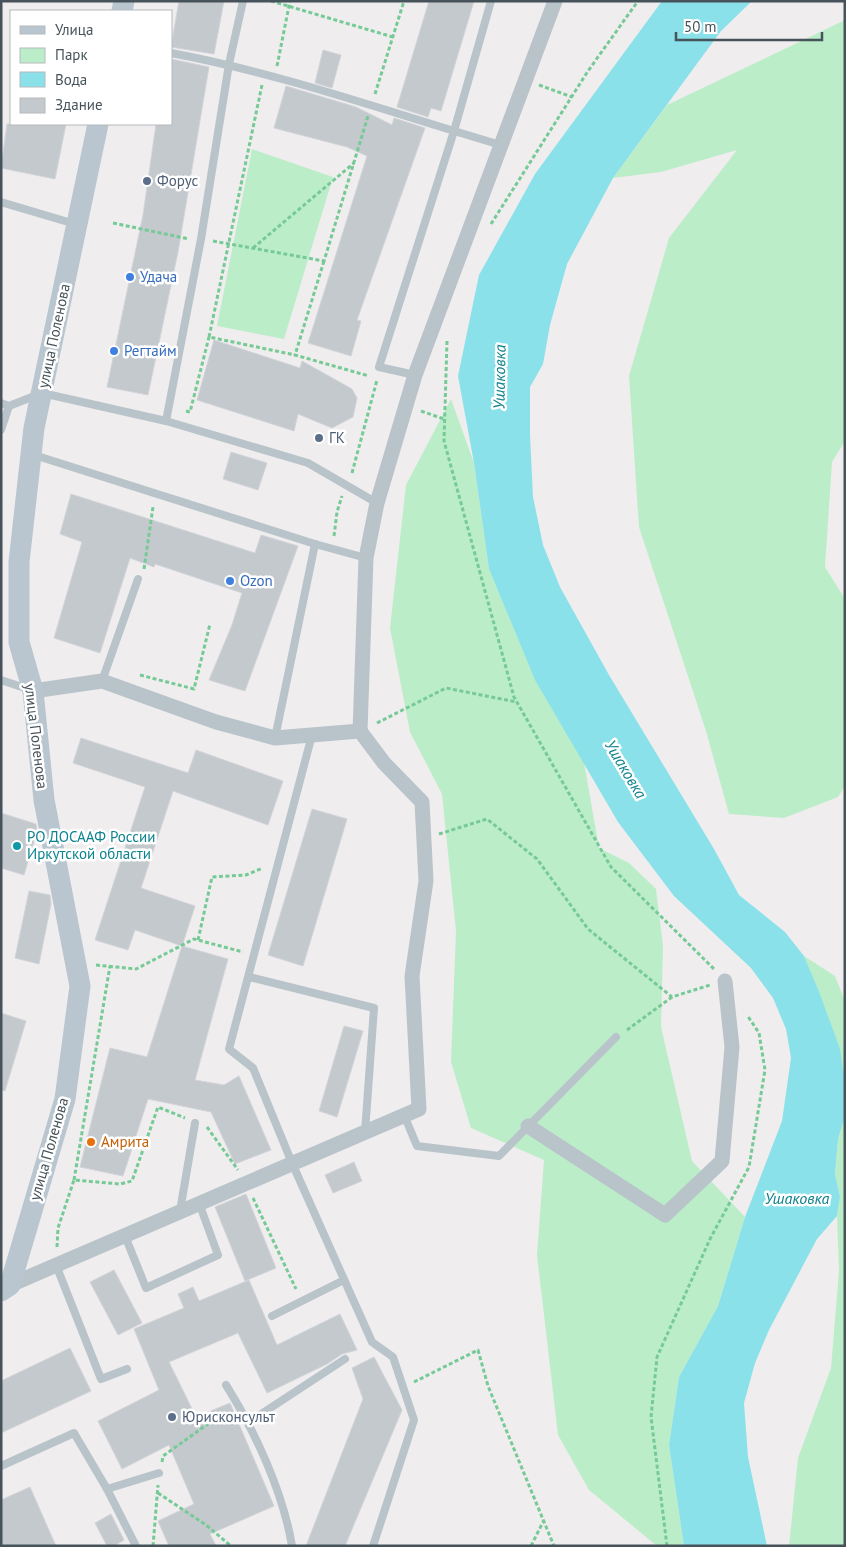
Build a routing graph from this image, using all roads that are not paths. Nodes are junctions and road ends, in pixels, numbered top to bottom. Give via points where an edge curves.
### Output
1 (243, 1) edge
2 (491, 1) edge
3 (555, 1) edge
4 (172, 53) edge
5 (229, 64) junction
6 (98, 125) edge
7 (454, 131) junction
8 (501, 145) junction
9 (1, 202) edge
10 (77, 225) junction
11 (413, 381) junction
12 (42, 393) junction
13 (5, 405) edge
14 (166, 421) junction
15 (1, 430) edge
16 (31, 454) junction
17 (378, 503) junction
18 (315, 544) junction
19 (366, 558) junction
20 (138, 579) dead end
21 (1, 680) edge
22 (102, 681) junction
23 (33, 691) junction
24 (360, 731) junction
25 (312, 735) junction
26 (275, 738) junction
27 (249, 977) junction
28 (725, 981) road end
29 (616, 1037) road end
30 (404, 1115) junction
31 (196, 1123) road end
32 (528, 1126) junction
33 (365, 1132) junction
34 (292, 1163) junction
35 (199, 1203) junction
36 (180, 1212) junction
37 (125, 1236) junction
38 (56, 1265) junction
39 (344, 1280) junction
40 (6, 1288) edge
41 (272, 1316) dead end
42 (345, 1359) dead end
43 (127, 1369) dead end
44 (226, 1385) dead end
45 (249, 1422) junction
46 (1, 1466) edge
47 (159, 1473) road end
48 (107, 1489) junction
49 (136, 1546) edge
50 (292, 1546) edge
51 (374, 1546) edge

1 - 5 lane
2 - 7 lane
3 - 8 street
4 - 5 lane
5 - 7 lane
5 - 14 lane via 201,240
6 - 10 street, улица Поленова
7 - 8 lane
7 - 11 lane via 379,367
8 - 11 street
9 - 10 lane
10 - 12 street, улица Поленова
11 - 17 street
12 - 13 lane
12 - 14 lane
12 - 16 street, улица Поленова
13 - 15 lane
14 - 17 lane via 308,463
16 - 18 lane
16 - 23 street, улица Поленова via 19,562 19,642
17 - 19 street
18 - 19 lane
18 - 26 lane
19 - 24 street
20 - 22 lane
21 - 23 lane
22 - 23 street
22 - 26 street via 216,722
23 - 40 street, улица Поленова via 44,800 80,986 65,1099
24 - 25 street
24 - 30 street, улица Поленова via 384,763 422,802 426,881 412,976 419,1109
25 - 26 street
25 - 27 lane
27 - 33 lane via 374,1008
27 - 34 lane via 230,1050 253,1068
28 - 32 street via 732,1047 722,1161 665,1215
29 - 32 lane
30 - 32 lane via 417,1146 499,1156
30 - 33 street, улица Поленова
31 - 36 lane
33 - 34 street, улица Поленова
34 - 35 street, улица Поленова
34 - 39 lane
35 - 36 street, улица Поленова
35 - 37 lane via 218,1255 146,1288
36 - 37 street, улица Поленова
37 - 38 street, улица Поленова
38 - 40 street, улица Поленова
38 - 43 lane via 101,1379
39 - 41 lane
39 - 51 lane via 372,1342 393,1356 414,1420
42 - 45 lane
44 - 45 lane
45 - 50 lane via 288,1521
46 - 48 lane via 74,1433
47 - 48 lane
48 - 49 lane

